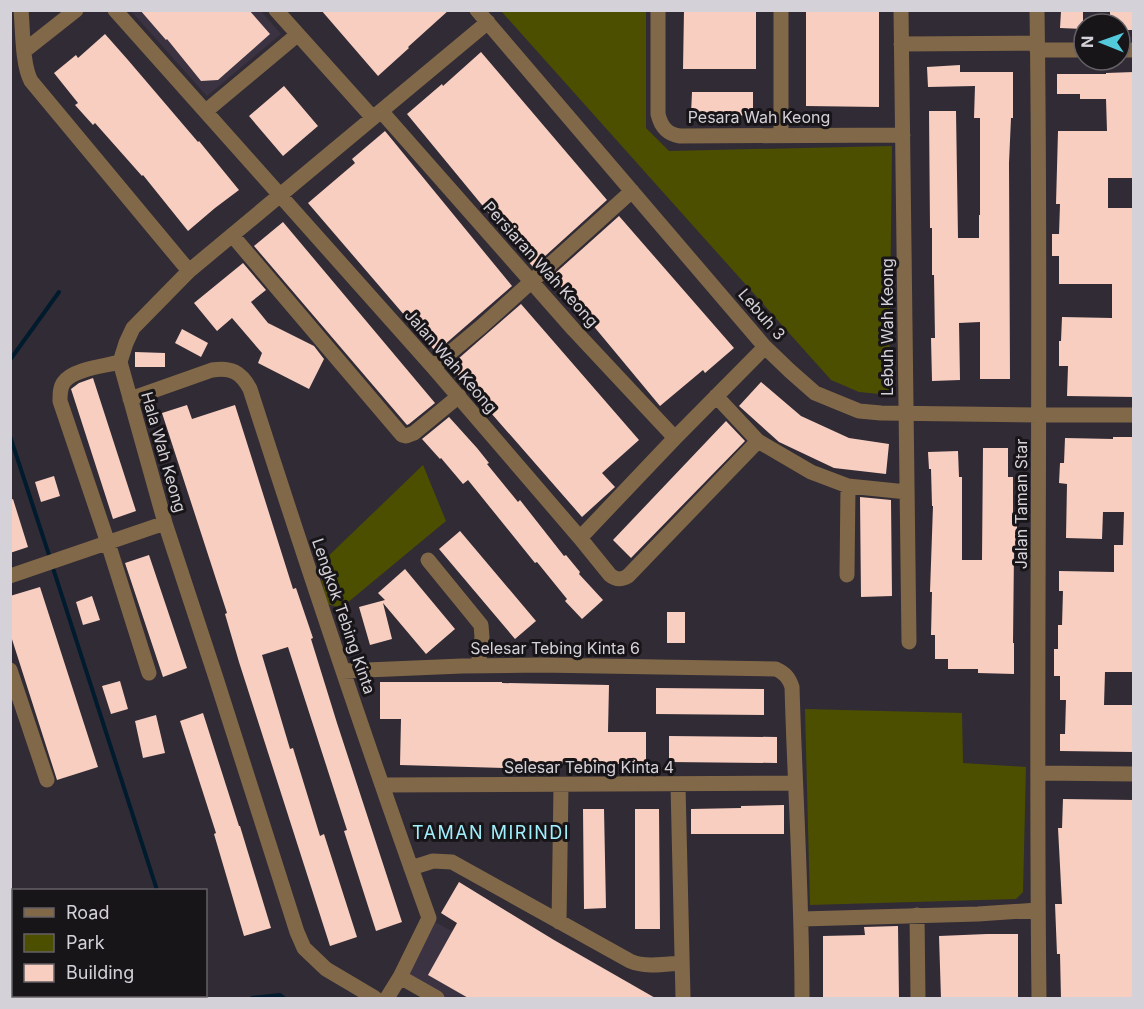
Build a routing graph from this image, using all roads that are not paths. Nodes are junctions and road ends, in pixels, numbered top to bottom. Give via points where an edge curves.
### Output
1 (21, 10) edge
2 (76, 10) edge
3 (276, 10) edge
4 (477, 10) edge
5 (658, 10) edge
6 (781, 10) edge
7 (901, 10) edge
8 (1037, 10) edge
9 (118, 11) edge
10 (488, 22) junction
11 (297, 35) junction
12 (901, 44) junction
13 (1037, 46) junction
14 (1072, 49) edge
15 (24, 51) junction
16 (206, 111) junction
17 (377, 115) junction
18 (781, 135) junction
19 (903, 135) junction
20 (632, 191) junction
21 (281, 194) junction
22 (232, 235) junction
23 (189, 271) junction
24 (531, 281) junction
25 (765, 346) junction
26 (120, 362) junction
27 (433, 367) junction
28 (459, 396) junction
29 (716, 396) junction
30 (129, 399) junction
31 (906, 414) junction
32 (1134, 414) edge
33 (1039, 415) junction
34 (675, 438) junction
35 (758, 441) junction
36 (848, 486) junction
37 (907, 492) junction
38 (165, 523) junction
39 (580, 538) junction
40 (108, 543) junction
41 (428, 560) dead end
42 (847, 575) dead end
43 (10, 576) edge
44 (909, 642) dead end
45 (478, 666) junction
46 (10, 670) edge
47 (343, 671) junction
48 (149, 674) dead end
49 (15, 701) edge
50 (1038, 773) junction
51 (1134, 774) edge
52 (47, 780) dead end
53 (795, 783) junction
54 (382, 785) junction
55 (561, 785) junction
56 (678, 785) junction
57 (411, 868) junction
58 (1038, 910) junction
59 (917, 915) junction
60 (802, 919) junction
61 (560, 922) junction
62 (682, 963) junction
63 (399, 977) junction
64 (375, 999) edge
65 (387, 999) edge
66 (437, 999) edge
67 (683, 999) edge
68 (802, 999) edge
69 (918, 999) edge
70 (1039, 999) edge

1 - 15 street
2 - 15 street
3 - 11 street, Persiaran Wah Keong
4 - 10 street, Lebuh 3
5 - 18 street, Pesara Wah Keong via 658,114 667,132 680,136
6 - 18 street
7 - 12 street, Lebuh Wah Keong
8 - 13 street, Jalan Taman Star
9 - 16 street, Jalan Wah Keong
10 - 17 street
10 - 20 street, Lebuh 3
11 - 16 street
11 - 17 street, Persiaran Wah Keong
12 - 13 street
12 - 19 street, Lebuh Wah Keong
13 - 14 street
13 - 33 street, Jalan Taman Star
15 - 23 street via 31,81
16 - 21 street, Jalan Wah Keong
17 - 21 street
17 - 24 street, Persiaran Wah Keong
18 - 19 street, Pesara Wah Keong
19 - 31 street, Lebuh Wah Keong
20 - 24 street
20 - 25 street, Lebuh 3
21 - 22 street
21 - 27 street, Jalan Wah Keong
22 - 23 street
22 - 28 street via 402,435 414,434
23 - 26 street via 133,328
24 - 27 street
24 - 34 street, Persiaran Wah Keong
25 - 29 street
25 - 31 street, Lebuh 3 via 815,393 860,411
26 - 30 street, Hala Wah Keong
26 - 40 street via 80,372 65,380 60,388 60,401
27 - 28 street, Jalan Wah Keong
28 - 39 street, Jalan Wah Keong
29 - 34 street
29 - 35 street
30 - 38 street, Hala Wah Keong
30 - 47 street, Lengkok Tebing Kinta via 212,370 231,370 246,380
31 - 33 street, Lebuh 3
31 - 37 street, Lebuh Wah Keong
32 - 33 street, Lebuh 3
33 - 50 street, Jalan Taman Star
34 - 39 street
35 - 36 street via 811,472
35 - 39 street, Jalan Wah Keong via 624,579 610,575
36 - 37 street
36 - 42 street
37 - 44 street, Lebuh Wah Keong
38 - 40 street
38 - 64 street, Hala Wah Keong via 304,948 326,969
40 - 43 street
40 - 48 street
41 - 45 street via 481,625
45 - 47 street, Selesar Tebing Kinta 6
45 - 53 street, Selesar Tebing Kinta 6 via 776,669 789,678 792,687
46 - 49 street
47 - 54 street, Lengkok Tebing Kinta
49 - 52 street
50 - 51 street
50 - 58 street, Jalan Taman Star
53 - 56 street, Selesar Tebing Kinta 4
53 - 60 street
54 - 55 street, Selesar Tebing Kinta 4
54 - 57 street, Lengkok Tebing Kinta
55 - 56 street, Selesar Tebing Kinta 4
55 - 61 street
56 - 62 street
57 - 61 street via 433,861 452,862
57 - 63 street, Lengkok Tebing Kinta via 429,918
58 - 59 street
58 - 70 street, Jalan Taman Star
59 - 60 street
59 - 69 street
60 - 68 street
61 - 62 street via 638,964
62 - 67 street
63 - 65 street, Lengkok Tebing Kinta
63 - 66 street

